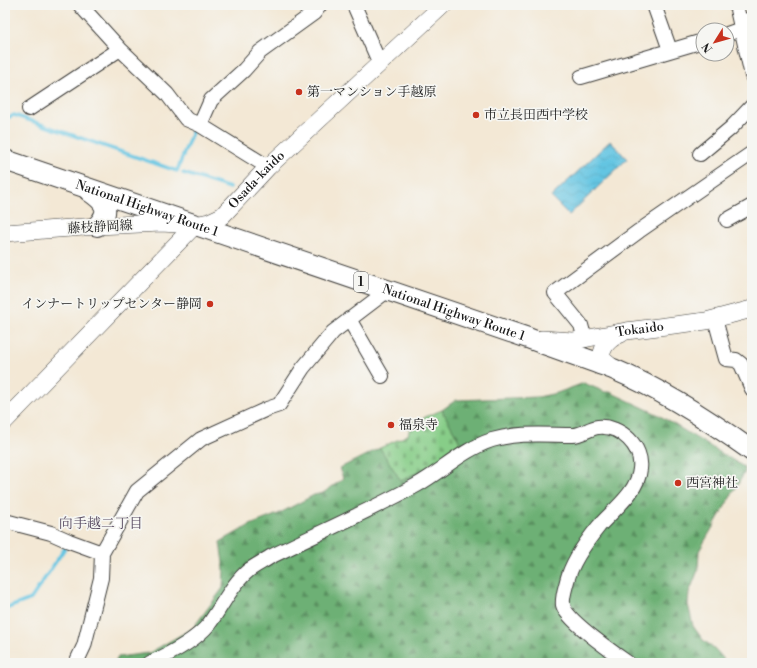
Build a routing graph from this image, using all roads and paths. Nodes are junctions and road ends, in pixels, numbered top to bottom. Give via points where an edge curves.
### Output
1 (80, 5) edge
2 (320, 5) edge
3 (354, 5) edge
4 (443, 5) edge
5 (654, 5) edge
6 (736, 5) edge
7 (744, 24) edge
8 (735, 29) edge
9 (695, 43) edge
10 (120, 49) junction
11 (670, 50) junction
12 (380, 64) junction
13 (752, 76) edge
14 (581, 77) dead end
15 (752, 106) edge
16 (29, 109) dead end
17 (200, 125) junction
18 (752, 153) edge
19 (700, 154) dead end
20 (5, 160) edge
21 (268, 167) junction
22 (89, 191) junction
23 (752, 206) edge
24 (727, 220) dead end
25 (195, 225) junction
26 (97, 226) junction
27 (5, 233) edge
28 (387, 291) junction
29 (752, 309) edge
30 (348, 319) junction
31 (715, 319) junction
32 (626, 332) junction
33 (528, 338) junction
34 (585, 340) junction
35 (614, 369) junction
36 (382, 376) dead end
37 (752, 389) edge
38 (5, 421) edge
39 (752, 451) edge
40 (7, 526) edge
41 (102, 553) junction
42 (76, 663) edge
43 (150, 663) edge
44 (628, 663) edge

1 - 10 street
2 - 17 street via 314,13 260,52 211,100
3 - 12 street
4 - 12 main road, Osada-kaido
5 - 11 street
6 - 7 street
7 - 8 street
7 - 13 street
9 - 11 street
10 - 16 street
10 - 17 street via 167,94 186,119
11 - 14 street
12 - 21 main road, Osada-kaido
15 - 19 street
17 - 21 street
18 - 34 street via 555,293 581,325
20 - 22 highway, National Highway Route 1 / 1
21 - 25 main road, Osada-kaido via 222,216
22 - 25 highway, National Highway Route 1 / 1
22 - 26 highway via 103,201 106,208 104,219
23 - 24 street
25 - 26 main road, 藤枝静岡線 via 161,223
25 - 28 highway, National Highway Route 1 / 1
25 - 38 main road
26 - 27 main road, 藤枝静岡線
28 - 30 street
28 - 33 highway, National Highway Route 1 / 1
29 - 31 main road, Tokaido
30 - 36 street
30 - 41 street via 320,348 279,405 201,439 147,481 137,491
31 - 32 main road, Tokaido
31 - 37 street via 726,359 736,360 741,364
32 - 34 main road, Tokaido
32 - 35 main road via 605,344 602,350 602,358
33 - 34 main road, Tokaido
33 - 35 highway, National Highway Route 1 / 1
35 - 39 highway, National Highway Route 1 / 1 via 661,393
40 - 41 street via 51,532 69,542
41 - 42 street via 101,578 84,646
43 - 44 street via 198,634 249,570 270,557 418,485 480,445 517,435 576,435 601,427 619,433 635,445 641,461 639,477 577,557 569,575 563,603 567,613 575,621

